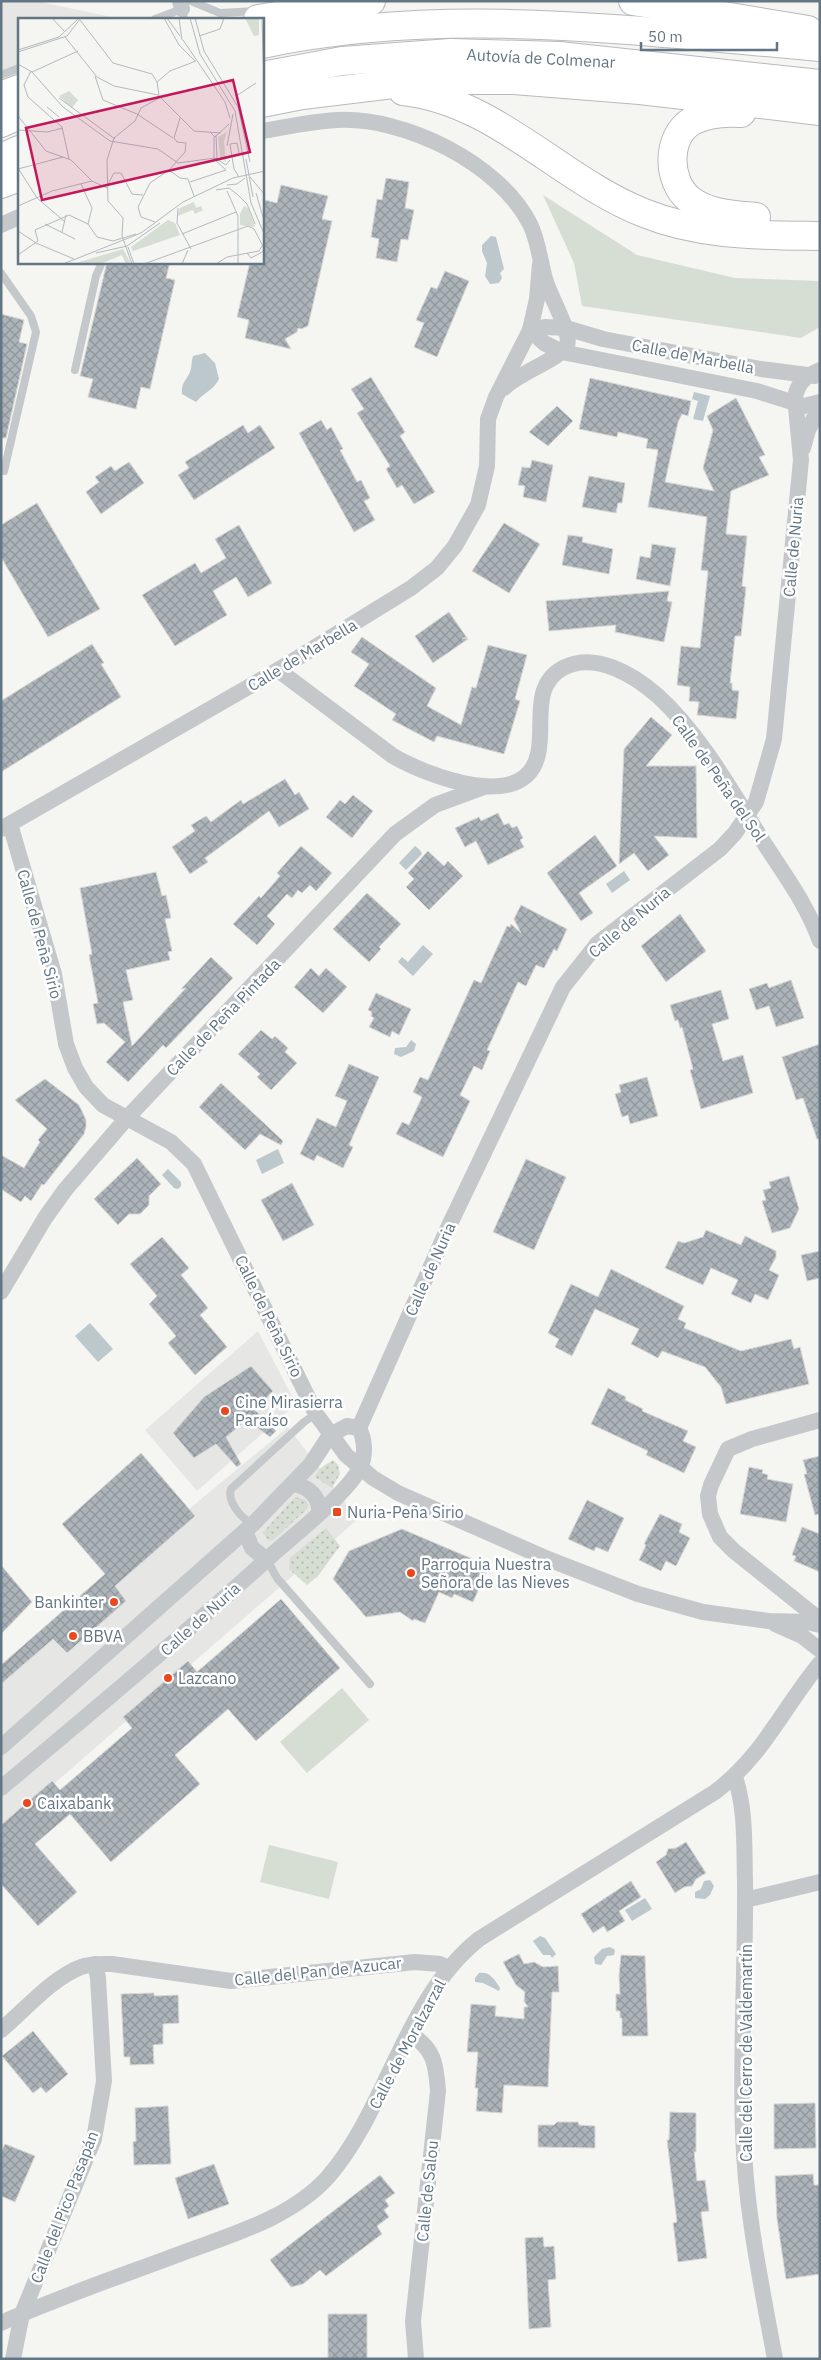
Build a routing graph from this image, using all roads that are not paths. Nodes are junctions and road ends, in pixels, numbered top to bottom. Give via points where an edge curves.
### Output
1 (371, 1) edge
2 (633, 1) edge
3 (657, 1) edge
4 (184, 8) edge
5 (820, 16) edge
6 (158, 18) edge
7 (250, 18) edge
8 (264, 22) edge
9 (264, 22) edge
10 (820, 32) edge
11 (820, 47) edge
12 (18, 68) edge
13 (1, 75) edge
14 (264, 76) edge
15 (820, 84) edge
16 (366, 88) junction
17 (18, 89) edge
18 (1, 96) edge
19 (264, 103) edge
20 (820, 111) edge
21 (18, 115) edge
22 (820, 118) edge
23 (1, 123) edge
24 (264, 131) edge
25 (18, 150) edge
26 (1, 158) edge
27 (18, 168) edge
28 (1, 175) edge
29 (18, 177) edge
30 (1, 184) edge
31 (18, 217) edge
32 (820, 217) edge
33 (1, 225) edge
34 (820, 236) edge
35 (101, 264) edge
36 (540, 264) junction
37 (1, 273) edge
38 (566, 328) junction
39 (530, 330) junction
40 (562, 352) junction
41 (75, 370) dead end
42 (816, 375) edge
43 (496, 397) junction
44 (820, 402) edge
45 (794, 404) junction
46 (820, 406) edge
47 (801, 460) junction
48 (4, 471) dead end
49 (278, 670) junction
50 (485, 787) junction
51 (748, 816) junction
52 (6, 826) edge
53 (815, 914) edge
54 (820, 941) edge
55 (126, 1118) junction
56 (1, 1292) edge
57 (316, 1414) junction
58 (820, 1420) edge
59 (359, 1428) junction
60 (330, 1436) junction
61 (360, 1468) junction
62 (294, 1484) junction
63 (318, 1512) junction
64 (250, 1527) junction
65 (267, 1560) junction
66 (820, 1620) edge
67 (768, 1621) junction
68 (820, 1625) edge
69 (820, 1650) edge
70 (820, 1663) edge
71 (370, 1684) dead end
72 (1, 1747) edge
73 (735, 1777) junction
74 (1, 1788) edge
75 (820, 1882) edge
76 (745, 1900) junction
77 (96, 1964) junction
78 (449, 1968) junction
79 (1, 2030) edge
80 (410, 2034) junction
81 (22, 2314) junction
82 (1, 2323) edge
83 (13, 2359) edge
84 (416, 2359) edge
85 (775, 2359) edge

1 - 8 highway
2 - 10 highway
3 - 5 highway
4 - 6 lane
4 - 7 lane
9 - 11 highway, Autovía de Colmenar via 322,34 411,24 561,24
12 - 13 lane
14 - 15 highway, Autovía de Colmenar via 342,61 451,53 559,56
16 - 19 highway
16 - 20 highway via 426,80 563,82
16 - 34 highway via 420,93 475,112 596,188 643,213 673,223 725,233
17 - 18 highway
21 - 23 highway
22 - 32 highway via 732,113 708,115 686,127 676,142 672,160 681,190 690,200 710,210 759,218
24 - 36 street via 338,120 368,122 402,130 460,153 513,198 530,226
25 - 26 highway
27 - 28 highway
29 - 30 highway
31 - 33 street
35 - 41 lane
36 - 38 street via 554,306
36 - 39 street, Calle de Marbella
37 - 48 lane via 31,316 36,332
38 - 39 street, Calle de Marbella
38 - 40 street via 568,342
38 - 42 street, Calle de Marbella via 603,339 761,369
39 - 40 street, Calle de Marbella via 544,343
39 - 43 street, Calle de Marbella
40 - 43 street, Calle de Marbella via 516,377
40 - 45 street, Calle de Marbella via 756,391
42 - 45 street, Calle de Nuria via 804,378
43 - 49 street, Calle de Marbella via 488,419 484,486 468,525 449,553 437,568 411,588
44 - 45 street via 810,406
45 - 47 street, Calle de Nuria
46 - 47 street via 808,430
47 - 51 street, Calle de Nuria via 774,739 763,783
49 - 50 street, Calle de Peña del Sol via 413,768
49 - 52 street, Calle de Marbella
50 - 51 street, Calle de Peña del Sol via 514,783 526,777 538,754 541,696 562,668 588,661 615,669 657,695 703,750
50 - 55 street, Calle de Peña Pintada via 435,805 395,834
51 - 53 street, Calle de Peña del Sol
51 - 59 street, Calle de Nuria via 720,849 598,943 563,987 448,1228
52 - 55 street, Calle de Peña Sirio via 54,974 66,1044 75,1068 86,1087 103,1105
53 - 54 street, Calle de Peña del Sol
55 - 56 street, Calle de Peña Pintada via 60,1197
55 - 57 street, Calle de Peña Sirio via 171,1142 194,1164
57 - 60 street, Calle de Peña Sirio
57 - 64 lane via 230,1489 230,1499
58 - 66 street via 728,1449 711,1485 708,1503 713,1523 725,1543
59 - 60 street via 347,1426
59 - 61 street, Calle de Nuria via 364,1440
60 - 61 street, Calle de Peña Sirio
60 - 62 street
61 - 63 street, Calle de Nuria
61 - 67 street, Calle de Peña Sirio via 398,1493 548,1559 638,1594 702,1612
62 - 63 street via 303,1485 316,1497
62 - 64 street
63 - 65 street, Calle de Nuria
64 - 65 street via 252,1548
64 - 72 street
65 - 71 lane via 277,1578
65 - 74 street, Calle de Nuria
67 - 68 street, Calle de Peña Sirio
67 - 69 street via 802,1636
70 - 73 street, Calle de Moralzarzal via 754,1756
73 - 76 street, Calle del Cerro de Valdemartín via 744,1826
73 - 78 street, Calle de Moralzarzal via 479,1939
75 - 76 street
76 - 85 street, Calle del Cerro de Valdemartín via 743,2131 753,2240
77 - 78 street, Calle del Pan de Azucar via 231,1981 416,1962
77 - 79 street, Calle del Pan de Azucar via 65,1974
77 - 81 street, Calle del Pico Pasapán via 104,2080 94,2139
78 - 80 street, Calle de Moralzarzal
80 - 81 street, Calle de Moralzarzal via 360,2133 326,2179 305,2198 248,2228
80 - 84 street, Calle de Salou via 426,2044 431,2053 438,2091 413,2321
81 - 82 street, Calle de Moralzarzal
81 - 83 street, Calle del Pico Pasapán

